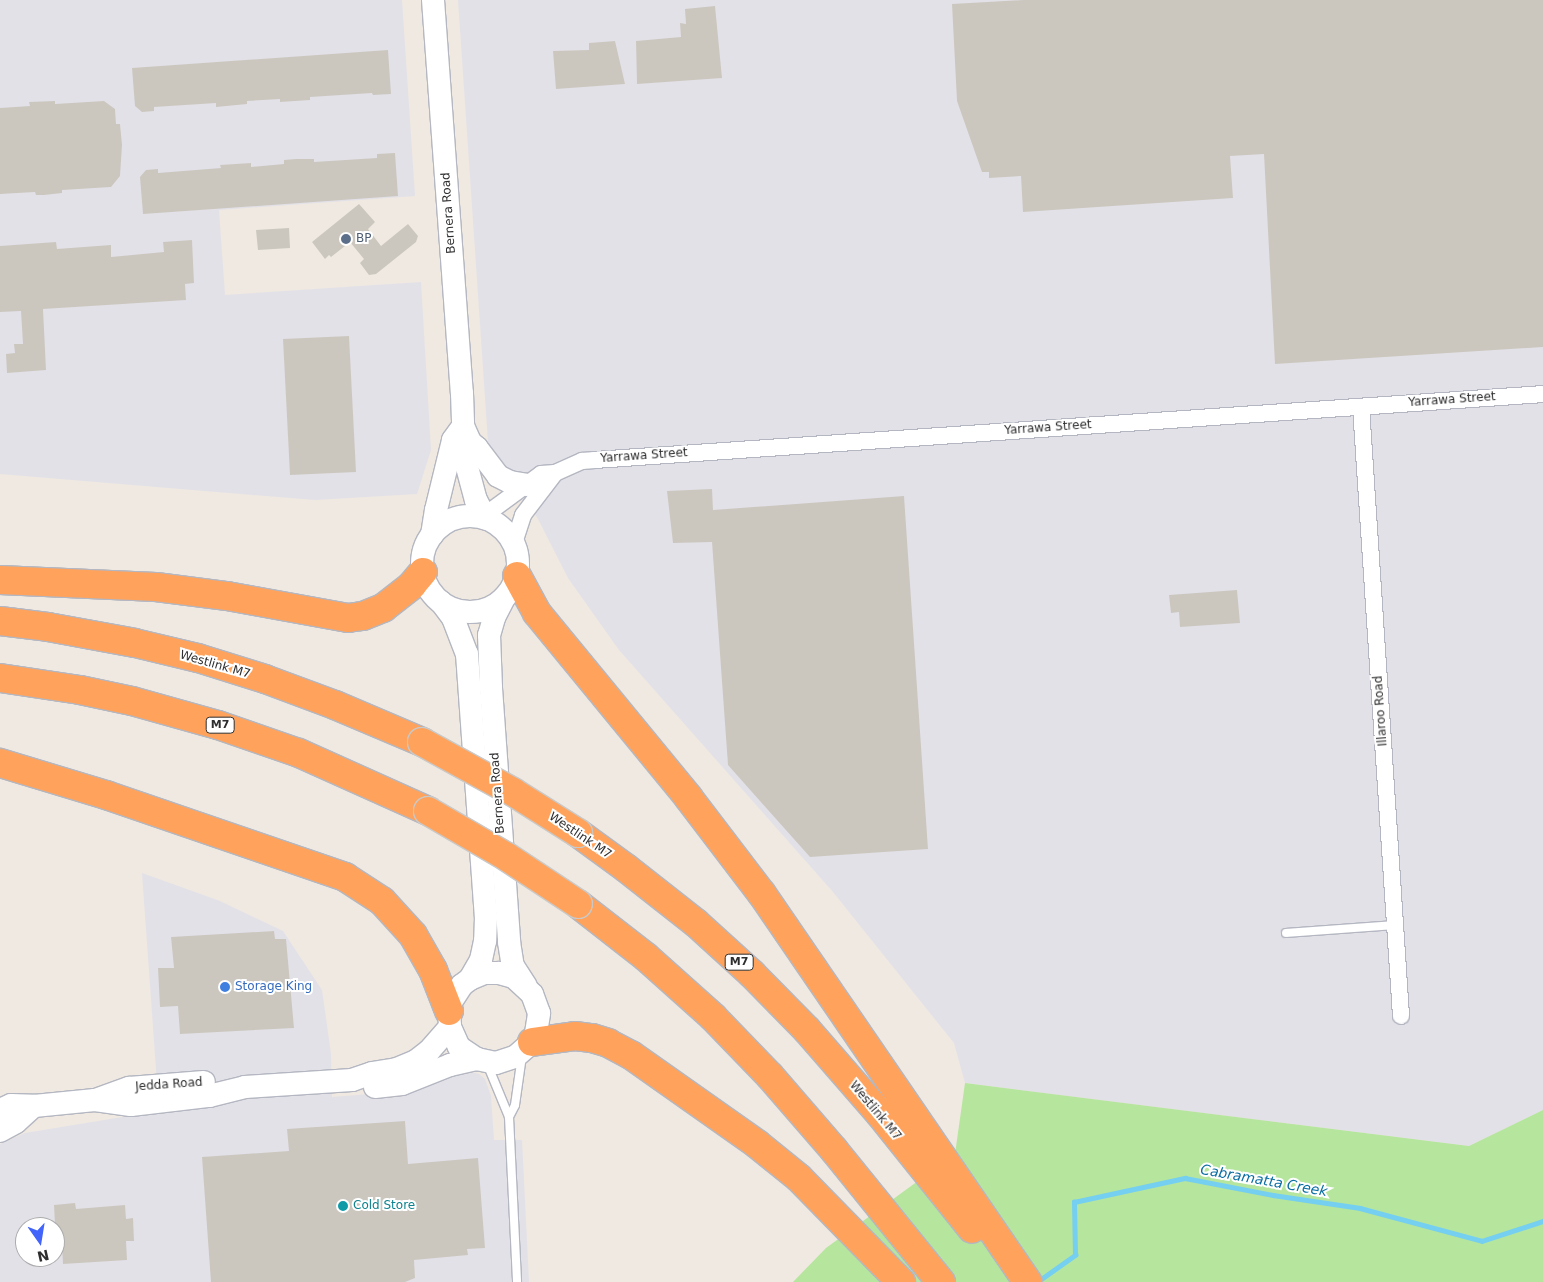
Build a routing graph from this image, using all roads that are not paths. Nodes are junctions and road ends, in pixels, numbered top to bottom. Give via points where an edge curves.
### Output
1 (433, 0) edge
2 (1543, 394) edge
3 (1361, 407) junction
4 (466, 434) junction
5 (555, 472) junction
6 (528, 485) junction
7 (486, 519) junction
8 (432, 535) junction
9 (514, 543) junction
10 (423, 572) junction
11 (0, 580) edge
12 (511, 587) junction
13 (441, 602) junction
14 (0, 621) edge
15 (0, 678) edge
16 (0, 763) edge
17 (1395, 925) junction
18 (1286, 933) dead end
19 (470, 979) junction
20 (526, 986) junction
21 (1401, 1016) dead end
22 (449, 1019) junction
23 (528, 1047) junction
24 (482, 1061) junction
25 (352, 1080) junction
26 (34, 1106) junction
27 (0, 1110) edge
28 (509, 1117) junction
29 (0, 1131) edge
30 (517, 1282) edge
31 (901, 1282) edge
32 (941, 1282) edge
33 (1014, 1282) edge
34 (1028, 1282) edge

1 - 4 main road, Bernera Road
2 - 3 street, Yarrawa Street
3 - 5 street, Yarrawa Street via 582,461
3 - 17 street, Illaroo Road
4 - 6 main road via 498,476
4 - 7 main road, Bernera Road via 468,475
4 - 8 main road via 453,440
5 - 6 street, Yarrawa Street via 541,474
5 - 9 street via 523,515
6 - 7 street, Yarrawa Street via 492,510
7 - 8 main road via 456,518
7 - 9 main road via 498,525
8 - 10 main road via 426,546
9 - 12 main road via 519,559
10 - 11 highway via 383,608 348,618 156,587
10 - 13 main road via 426,584
12 - 13 main road via 493,607 480,611 453,609
12 - 20 main road, Bernera Road via 494,618 489,635 509,942 513,966
12 - 34 highway via 537,613 729,848
13 - 19 main road, Bernera Road via 454,618 467,654 486,917 486,941 481,960
14 - 33 highway, Westlink M7 / M7, bridge via 135,643 265,679 422,742 505,788 578,834 696,924 752,974 807,1030 880,1114
15 - 32 highway, M7, bridge via 89,692 211,722 298,753 428,811 507,857 578,904 646,957 713,1017 834,1150
16 - 22 highway via 315,865 365,888 413,935 433,970
17 - 18 lane
17 - 21 street, Illaroo Road
19 - 20 main road via 484,973 500,973 514,977
19 - 22 main road via 456,993
20 - 23 main road via 539,1013 536,1033
22 - 24 main road via 459,1047
22 - 25 main road, Jedda Road via 429,1052 416,1061
23 - 24 main road via 506,1061
23 - 28 lane via 515,1105
23 - 31 highway via 574,1036 608,1043 631,1055 757,1144 798,1178
24 - 25 main road, Jedda Road via 450,1065 402,1084 373,1087
24 - 28 lane
25 - 26 main road, Jedda Road via 245,1088 205,1082 129,1088 95,1100
26 - 27 main road, Jedda Road via 11,1105
26 - 29 main road
28 - 30 lane

